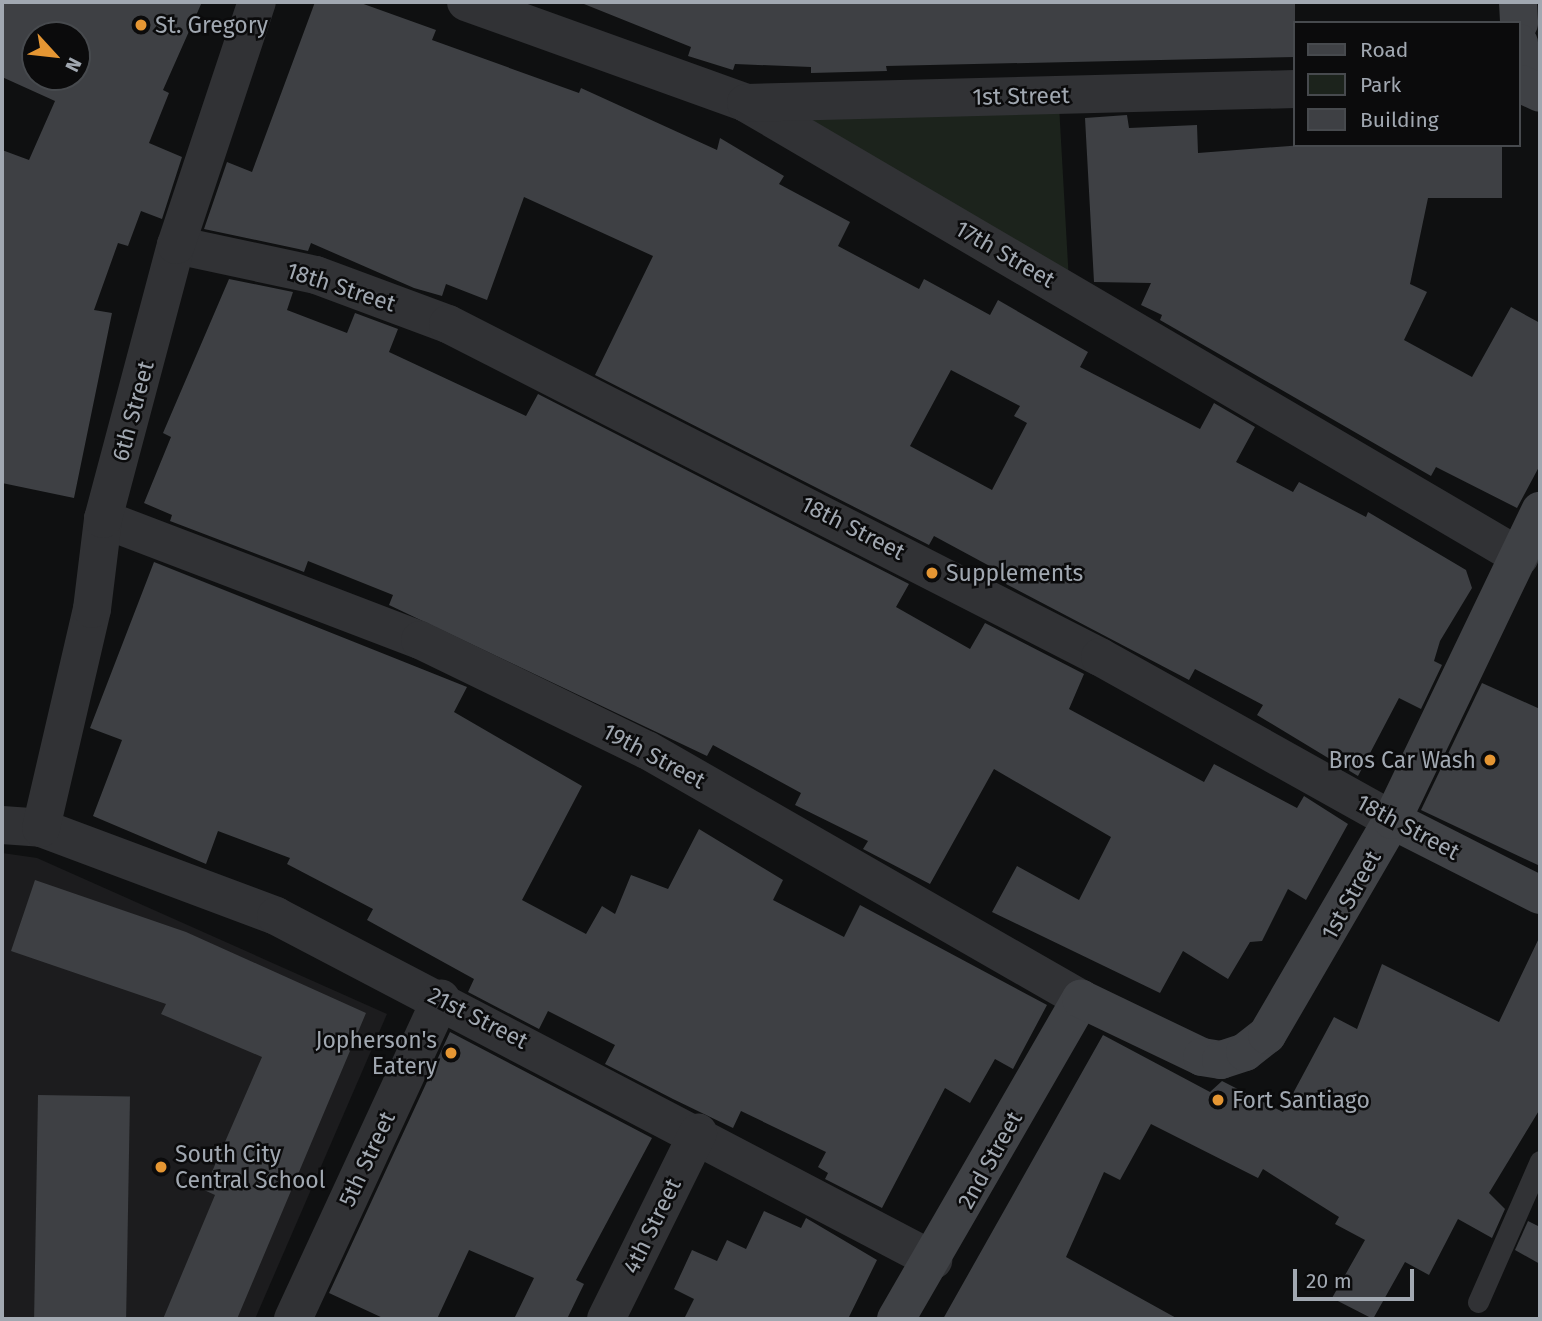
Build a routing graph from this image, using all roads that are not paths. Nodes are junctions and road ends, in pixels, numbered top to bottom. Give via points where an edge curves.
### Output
1 (257, 2) edge
2 (466, 2) edge
3 (1518, 2) edge
4 (1519, 21) edge
5 (1521, 54) edge
6 (1527, 87) edge
7 (1294, 89) edge
8 (746, 103) junction
9 (176, 245) junction
10 (1540, 511) edge
11 (103, 519) junction
12 (1520, 557) junction
13 (1392, 820) junction
14 (2, 825) edge
15 (41, 828) junction
16 (1540, 895) edge
17 (441, 999) junction
18 (1081, 999) junction
19 (1177, 1051) joint
20 (698, 1133) junction
21 (1540, 1161) edge
22 (933, 1261) junction
23 (1478, 1302) dead end
24 (293, 1319) edge
25 (606, 1319) edge
26 (896, 1319) edge

1 - 9 street, 6th Street
2 - 8 street, 17th Street
3 - 4 street
5 - 6 street
7 - 8 street, 1st Street
8 - 12 street, 17th Street
9 - 11 street, 6th Street
9 - 13 street, 18th Street via 316,275 448,324 1100,657
10 - 12 street, 1st Street
11 - 15 street, 6th Street via 92,609
11 - 18 street, 19th Street via 420,640 647,750
12 - 13 street, 1st Street
13 - 16 street, 18th Street
13 - 19 street, 1st Street via 1267,1035 1221,1060
14 - 15 street, 21st Street
15 - 17 street, 21st Street via 276,916
17 - 20 street, 21st Street
17 - 24 street, 5th Street
18 - 19 street, 19th Street
18 - 22 street, 2nd Street
20 - 22 street, 21st Street
20 - 25 street, 4th Street
21 - 23 lane
22 - 26 street, 2nd Street

